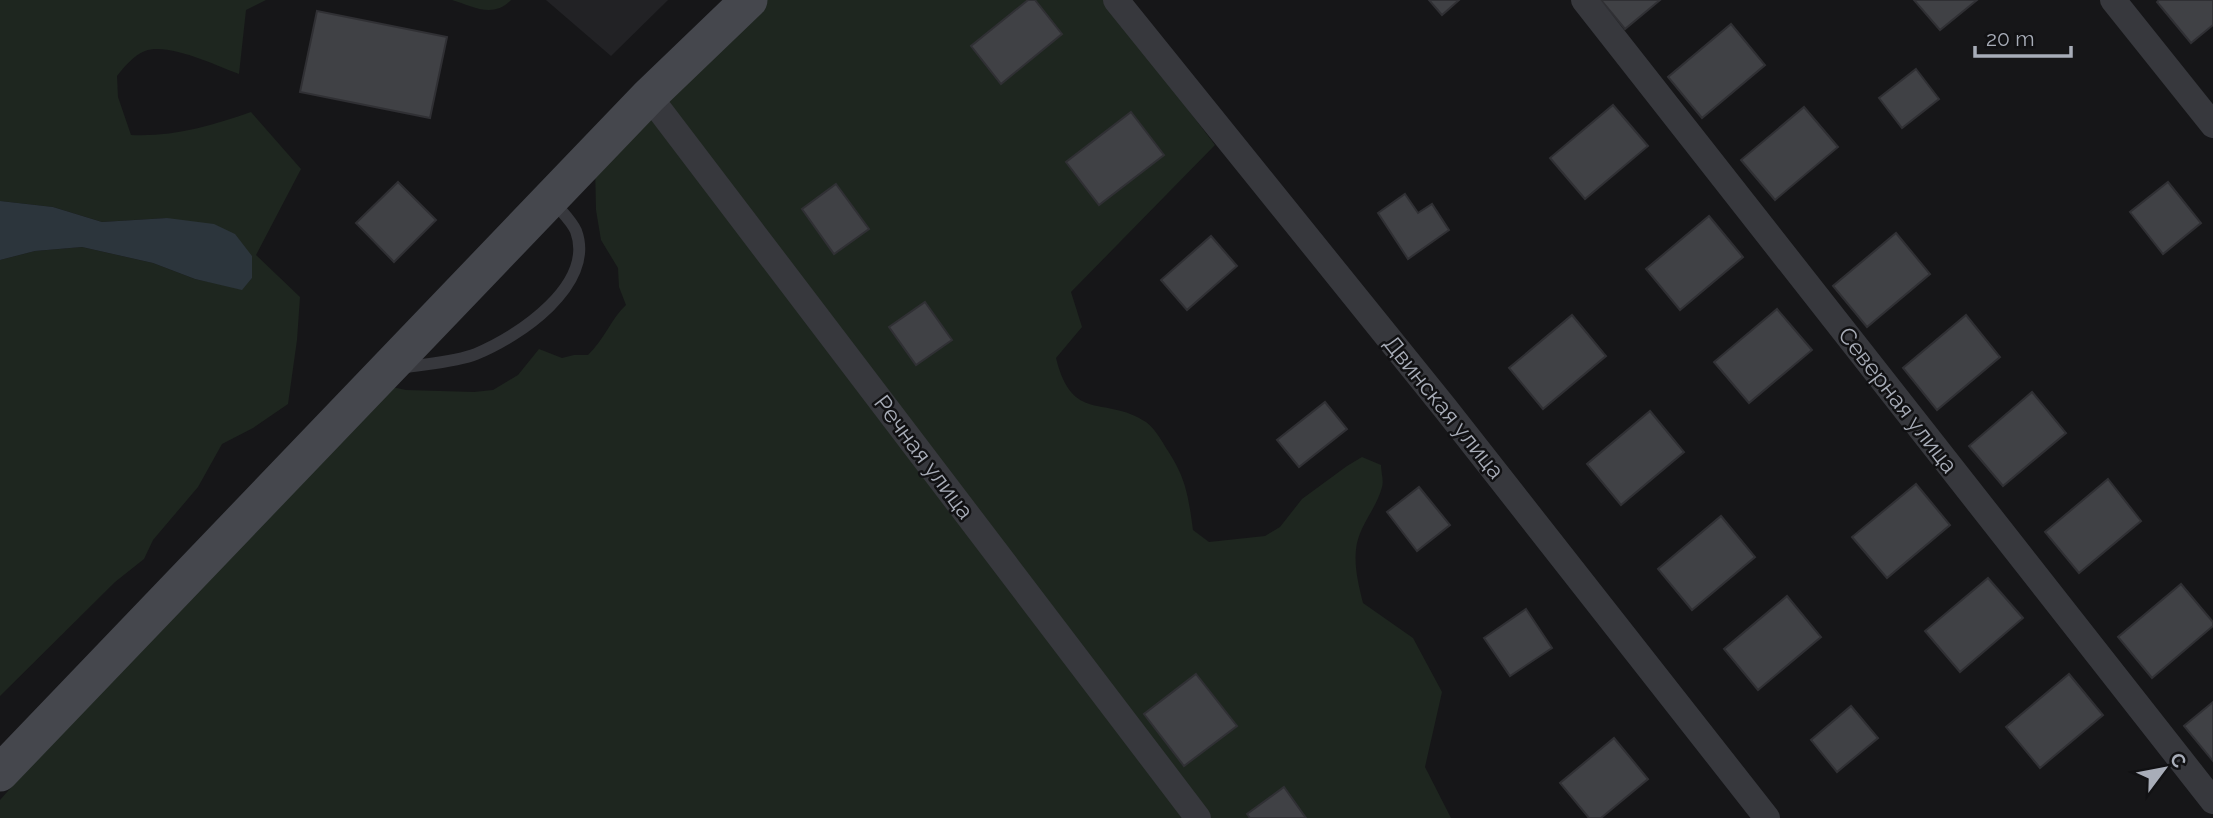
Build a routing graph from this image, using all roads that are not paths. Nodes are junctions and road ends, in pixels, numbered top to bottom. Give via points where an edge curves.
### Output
1 (1116, 0) edge
2 (1584, 0) edge
3 (2113, 0) edge
4 (737, 4) edge
5 (649, 96) junction
6 (2213, 125) edge
7 (551, 198) junction
8 (385, 370) junction
9 (0, 772) edge
10 (2213, 801) edge
11 (1198, 818) edge
12 (1768, 818) edge

1 - 12 street, Двинская улица
2 - 10 street, Северная улица
3 - 6 street
4 - 5 main road
5 - 7 main road
5 - 11 street, Речная улица
7 - 8 main road
7 - 8 lane via 575,230 579,266 537,319 474,355
8 - 9 main road

